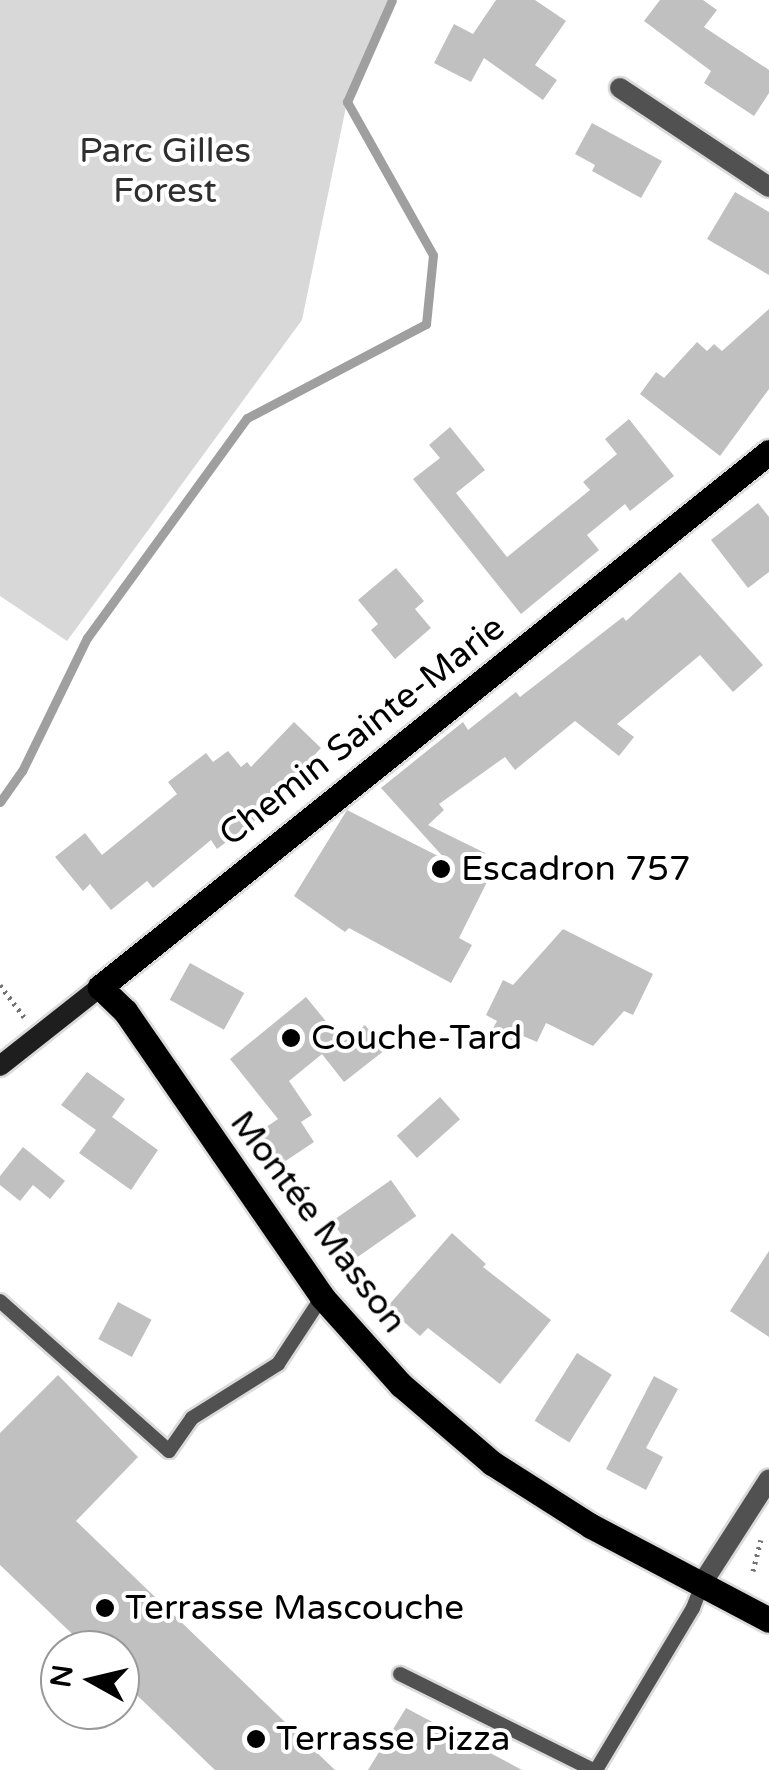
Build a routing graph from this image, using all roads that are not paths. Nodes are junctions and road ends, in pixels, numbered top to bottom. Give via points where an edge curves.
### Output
1 (620, 88) dead end
2 (769, 186) edge
3 (769, 452) edge
4 (100, 987) junction
5 (0, 1066) edge
6 (322, 1297) junction
7 (0, 1301) edge
8 (769, 1479) edge
9 (702, 1582) junction
10 (769, 1620) edge
11 (400, 1674) dead end
12 (594, 1770) edge

1 - 2 street
3 - 4 main road, Chemin Sainte-Marie
4 - 5 street, Chemin Sainte-Marie
4 - 6 main road, Montée Masson via 125,1012
6 - 7 lane via 278,1364 192,1418 170,1450
6 - 9 main road, Montée Masson via 400,1384 492,1463 590,1526
8 - 9 street
9 - 10 main road, Montée Masson
9 - 12 lane via 693,1608
11 - 12 lane

